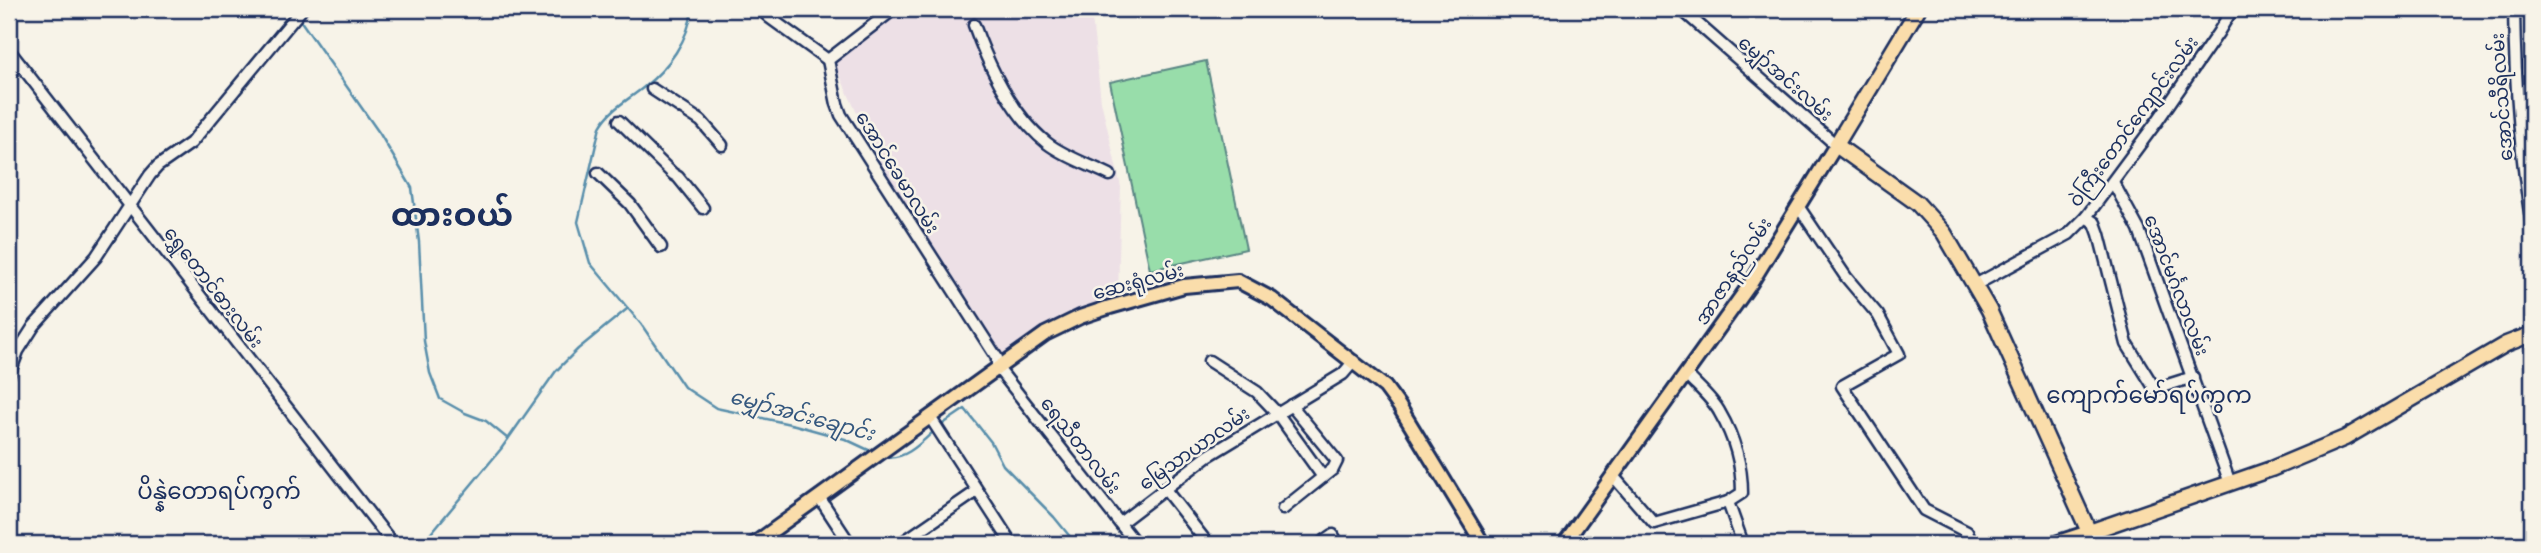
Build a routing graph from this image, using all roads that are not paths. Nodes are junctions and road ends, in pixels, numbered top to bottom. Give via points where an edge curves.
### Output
1 (760, 9) edge
2 (894, 9) edge
3 (1681, 9) edge
4 (1918, 9) edge
5 (2235, 9) edge
6 (2514, 9) edge
7 (299, 12) edge
8 (974, 25) dead end
9 (9, 50) edge
10 (828, 60) junction
11 (652, 89) dead end
12 (619, 121) dead end
13 (722, 145) dead end
14 (1836, 145) junction
15 (598, 173) dead end
16 (1110, 175) dead end
17 (2113, 182) junction
18 (1798, 206) junction
19 (131, 208) junction
20 (704, 208) dead end
21 (2086, 218) junction
22 (2532, 225) edge
23 (661, 247) dead end
24 (1975, 285) junction
25 (2532, 334) edge
26 (1354, 361) junction
27 (1209, 362) dead end
28 (998, 367) junction
29 (9, 375) edge
30 (1687, 375) junction
31 (2193, 377) junction
32 (1291, 405) junction
33 (1277, 413) junction
34 (930, 416) junction
35 (1323, 477) junction
36 (1614, 477) junction
37 (2230, 483) junction
38 (1164, 488) junction
39 (976, 491) junction
40 (820, 497) junction
41 (1728, 502) junction
42 (1283, 509) dead end
43 (1120, 523) junction
44 (2089, 532) junction
45 (393, 544) edge
46 (754, 544) edge
47 (850, 544) edge
48 (900, 544) edge
49 (1012, 544) edge
50 (1136, 544) edge
51 (1208, 544) edge
52 (1320, 544) edge
53 (1338, 544) edge
54 (1483, 544) edge
55 (1564, 544) edge
56 (1744, 544) edge
57 (1972, 544) edge
58 (2053, 544) edge

1 - 10 street
2 - 10 street
3 - 14 street, မျှော်အင်းလမ်း
4 - 14 highway, အာဇာနည်လမ်း
5 - 17 street, ဝဲကြီးတောင်ကျောင်းလမ်း
6 - 22 street, အောင်သီရိလမ်း via 2524,178
7 - 19 street via 191,143 150,175
8 - 16 street via 985,57 1029,126 1049,144
9 - 19 street, ရွှေတောင်ဓားလမ်း
10 - 28 street, အောင်ခေမာလမ်း via 841,115 997,358
11 - 13 street via 701,121
12 - 20 street
14 - 18 main road, အာဇာနည်လမ်း
14 - 24 highway via 1917,204 1944,233
15 - 23 street via 630,204
17 - 21 street, ဝဲကြီးတောင်ကျောင်းလမ်း
17 - 31 street, အောင်မင်္ဂလာလမ်း via 2139,230
18 - 30 main road, အာဇာနည်လမ်း via 1751,284
18 - 57 street via 1878,315 1899,354 1842,386 1924,510 1967,533
19 - 29 street via 96,257 34,326
19 - 45 street, ရွှေတောင်ဓားလမ်း
21 - 24 street, ဝဲကြီးတောင်ကျောင်းလမ်း via 2069,234
21 - 31 street via 2095,223 2099,234 2127,344 2155,389
24 - 44 highway
25 - 37 highway via 2505,344 2345,438
26 - 28 main road, ဆေးရုံလမ်း via 1272,299 1238,281 1184,286 1080,317 1045,334
26 - 32 street, မြေသာယာလမ်း via 1343,374
26 - 54 main road, ဆေးရုံလမ်း via 1385,387 1399,406
27 - 33 street via 1257,392
28 - 34 main road, ဆေးရုံလမ်း
28 - 43 street, ရေသီတာလမ်း
30 - 36 main road, အာဇာနည်လမ်း
30 - 41 street via 1720,411 1735,446 1742,493
31 - 37 street, အောင်မင်္ဂလာလမ်း
32 - 33 street, မြေသာယာလမ်း
32 - 35 street via 1337,461
33 - 35 street
33 - 38 street, မြေသာယာလမ်း
34 - 39 street
34 - 40 main road, ဆေးရုံလမ်း
35 - 42 street
36 - 41 street via 1654,523
36 - 55 main road, အာဇာနည်လမ်း
37 - 44 highway
38 - 43 street, မြေသာယာလမ်း
38 - 51 street
39 - 48 street
39 - 49 street
40 - 46 main road, ဆေးရုံလမ်း
40 - 47 street
41 - 56 street
43 - 50 street, ရေသီတာလမ်း
44 - 58 main road
52 - 53 street via 1333,536

